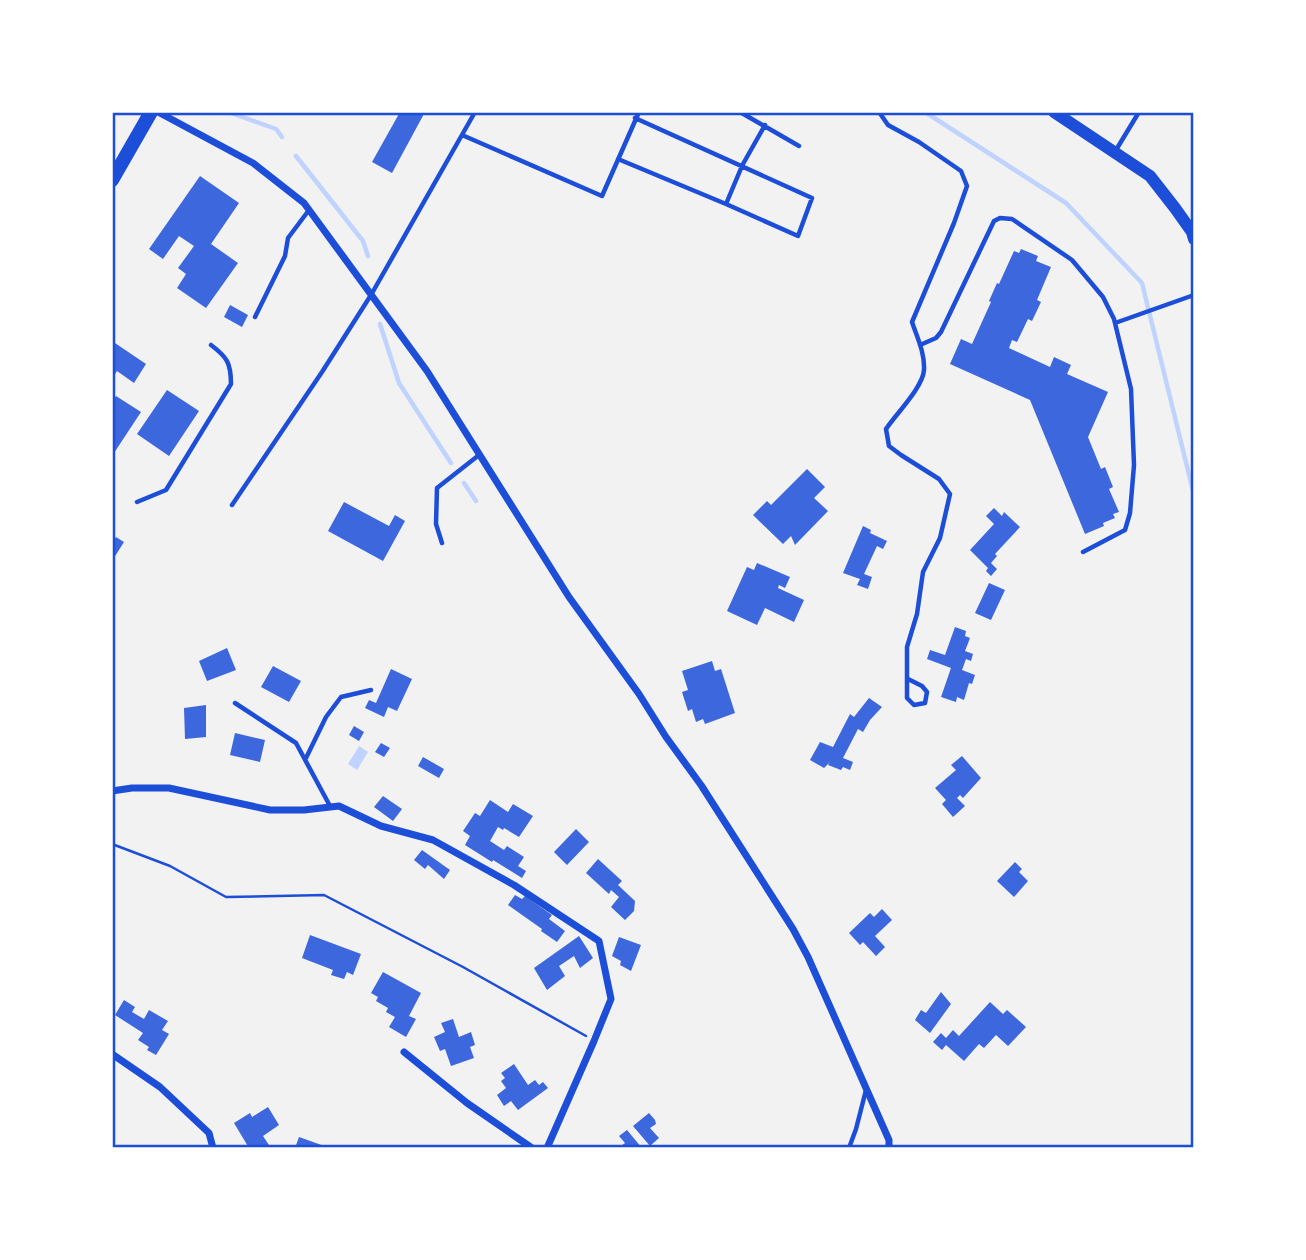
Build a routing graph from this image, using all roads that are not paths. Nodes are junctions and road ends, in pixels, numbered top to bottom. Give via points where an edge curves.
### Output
1 (151, 112) edge
2 (158, 112) edge
3 (475, 112) edge
4 (639, 112) edge
5 (740, 112) edge
6 (879, 112) edge
7 (1054, 112) edge
8 (1139, 112) edge
9 (635, 118) junction
10 (765, 125) junction
11 (462, 135) junction
12 (799, 146) dead end
13 (1114, 152) junction
14 (618, 159) junction
15 (742, 166) junction
16 (112, 180) edge
17 (726, 204) junction
18 (309, 211) junction
19 (1194, 239) edge
20 (371, 295) junction
21 (1194, 295) edge
22 (255, 317) dead end
23 (1115, 323) junction
24 (211, 345) dead end
25 (920, 345) junction
26 (480, 455) junction
27 (137, 502) dead end
28 (232, 505) dead end
29 (442, 543) dead end
30 (1083, 552) dead end
31 (908, 679) junction
32 (371, 690) dead end
33 (235, 703) dead end
34 (306, 759) junction
35 (112, 790) edge
36 (330, 807) junction
37 (404, 1052) dead end
38 (112, 1054) edge
39 (866, 1089) junction
40 (213, 1148) edge
41 (532, 1148) edge
42 (547, 1148) edge
43 (849, 1148) edge
44 (889, 1148) edge

1 - 16 main road
2 - 18 street via 253,163
3 - 11 lane
4 - 9 lane
5 - 10 lane
6 - 25 lane via 888,125 961,171 967,186 912,322
7 - 13 main road
8 - 13 lane
9 - 14 lane
9 - 15 lane
10 - 12 lane
10 - 15 lane
11 - 14 lane via 602,196
11 - 20 lane
13 - 19 main road via 1150,176
14 - 17 lane
15 - 17 lane
15 - 17 lane via 812,198 799,236
18 - 20 street
18 - 22 lane via 288,238 285,256
20 - 26 street
20 - 28 lane
21 - 23 lane
23 - 25 lane via 1103,297 1072,260 1012,219 1000,218 994,221 941,332
23 - 30 lane via 1131,389 1134,465 1130,513 1125,530
24 - 27 lane via 231,368 231,384 166,490
25 - 31 lane via 925,372 886,429 889,446 939,479 950,494 940,538 923,572 907,647
26 - 29 lane via 437,488 436,524
26 - 39 street via 569,597 701,785 793,929
31 - 31 lane via 927,692 925,703 914,705 907,698
32 - 34 lane via 341,697
33 - 34 lane via 296,743
34 - 36 lane
35 - 36 street via 169,789 270,810
36 - 42 street via 339,806 381,826 433,840 514,885 599,941 611,999
37 - 41 street
38 - 40 street via 170,1096 209,1133
39 - 43 lane
39 - 44 street

